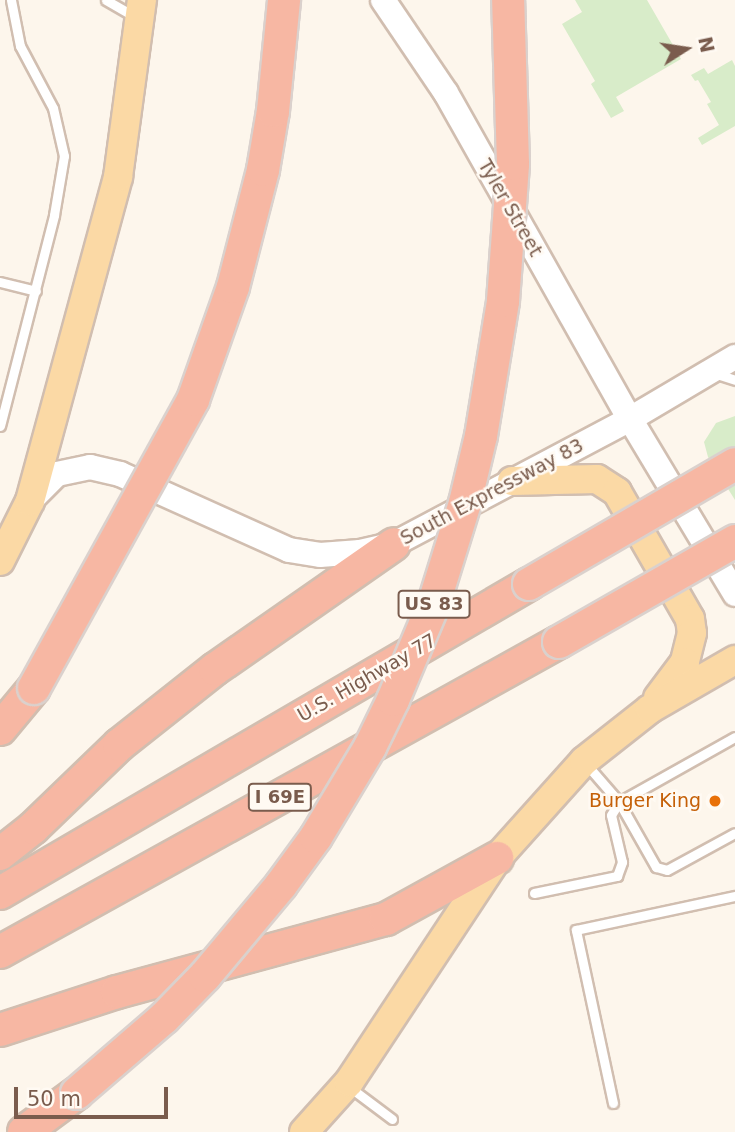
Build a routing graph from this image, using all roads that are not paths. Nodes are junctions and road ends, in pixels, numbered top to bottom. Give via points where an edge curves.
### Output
1 (12, 0) edge
2 (106, 0) edge
3 (284, 0) edge
4 (383, 0) edge
5 (508, 0) edge
6 (141, 10) edge
7 (0, 282) edge
8 (36, 291) junction
9 (735, 357) edge
10 (711, 372) junction
11 (735, 380) edge
12 (631, 419) junction
13 (0, 426) edge
14 (735, 464) edge
15 (513, 481) junction
16 (30, 501) junction
17 (735, 541) edge
18 (394, 544) junction
19 (0, 561) edge
20 (735, 594) edge
21 (735, 660) edge
22 (650, 709) junction
23 (0, 729) edge
24 (735, 737) edge
25 (584, 761) junction
26 (619, 802) junction
27 (735, 832) edge
28 (0, 853) edge
29 (497, 858) junction
30 (0, 893) edge
31 (534, 893) dead end
32 (735, 896) edge
33 (0, 952) edge
34 (0, 1030) edge
35 (347, 1085) junction
36 (613, 1103) dead end
37 (392, 1119) dead end
38 (24, 1132) edge
39 (304, 1132) edge

1 - 8 lane via 20,46 52,107 64,156
2 - 6 lane
3 - 23 highway, bridge via 263,170 233,287 193,400 34,688
4 - 12 main road, Tyler Street via 446,93
5 - 38 highway, US 83, bridge via 513,164 503,301 481,436 434,603 393,700 330,815 281,886 205,976 77,1093
6 - 16 main road via 117,177
7 - 8 lane
8 - 13 lane
9 - 10 main road, South Expressway 83
10 - 11 lane
10 - 12 main road, South Expressway 83
12 - 15 main road, South Expressway 83
12 - 20 main road, Tyler Street
14 - 30 highway, U.S. Highway 77, bridge
15 - 18 main road, South Expressway 83
15 - 22 main road via 597,479 617,492 690,619 691,644 685,662
16 - 18 main road, South Expressway 83 via 57,474 90,467 120,474 289,550 320,555
16 - 19 main road, South Expressway 83
17 - 33 highway, I 69E, bridge
18 - 28 highway via 215,669 118,746 33,828
21 - 22 main road
22 - 25 main road
24 - 26 lane
25 - 26 lane
25 - 29 main road
26 - 27 lane via 656,867 667,870
26 - 31 lane via 611,815 622,862 617,876
29 - 34 highway via 386,919 117,992
29 - 35 main road
32 - 36 lane via 576,930
35 - 37 lane
35 - 39 main road

